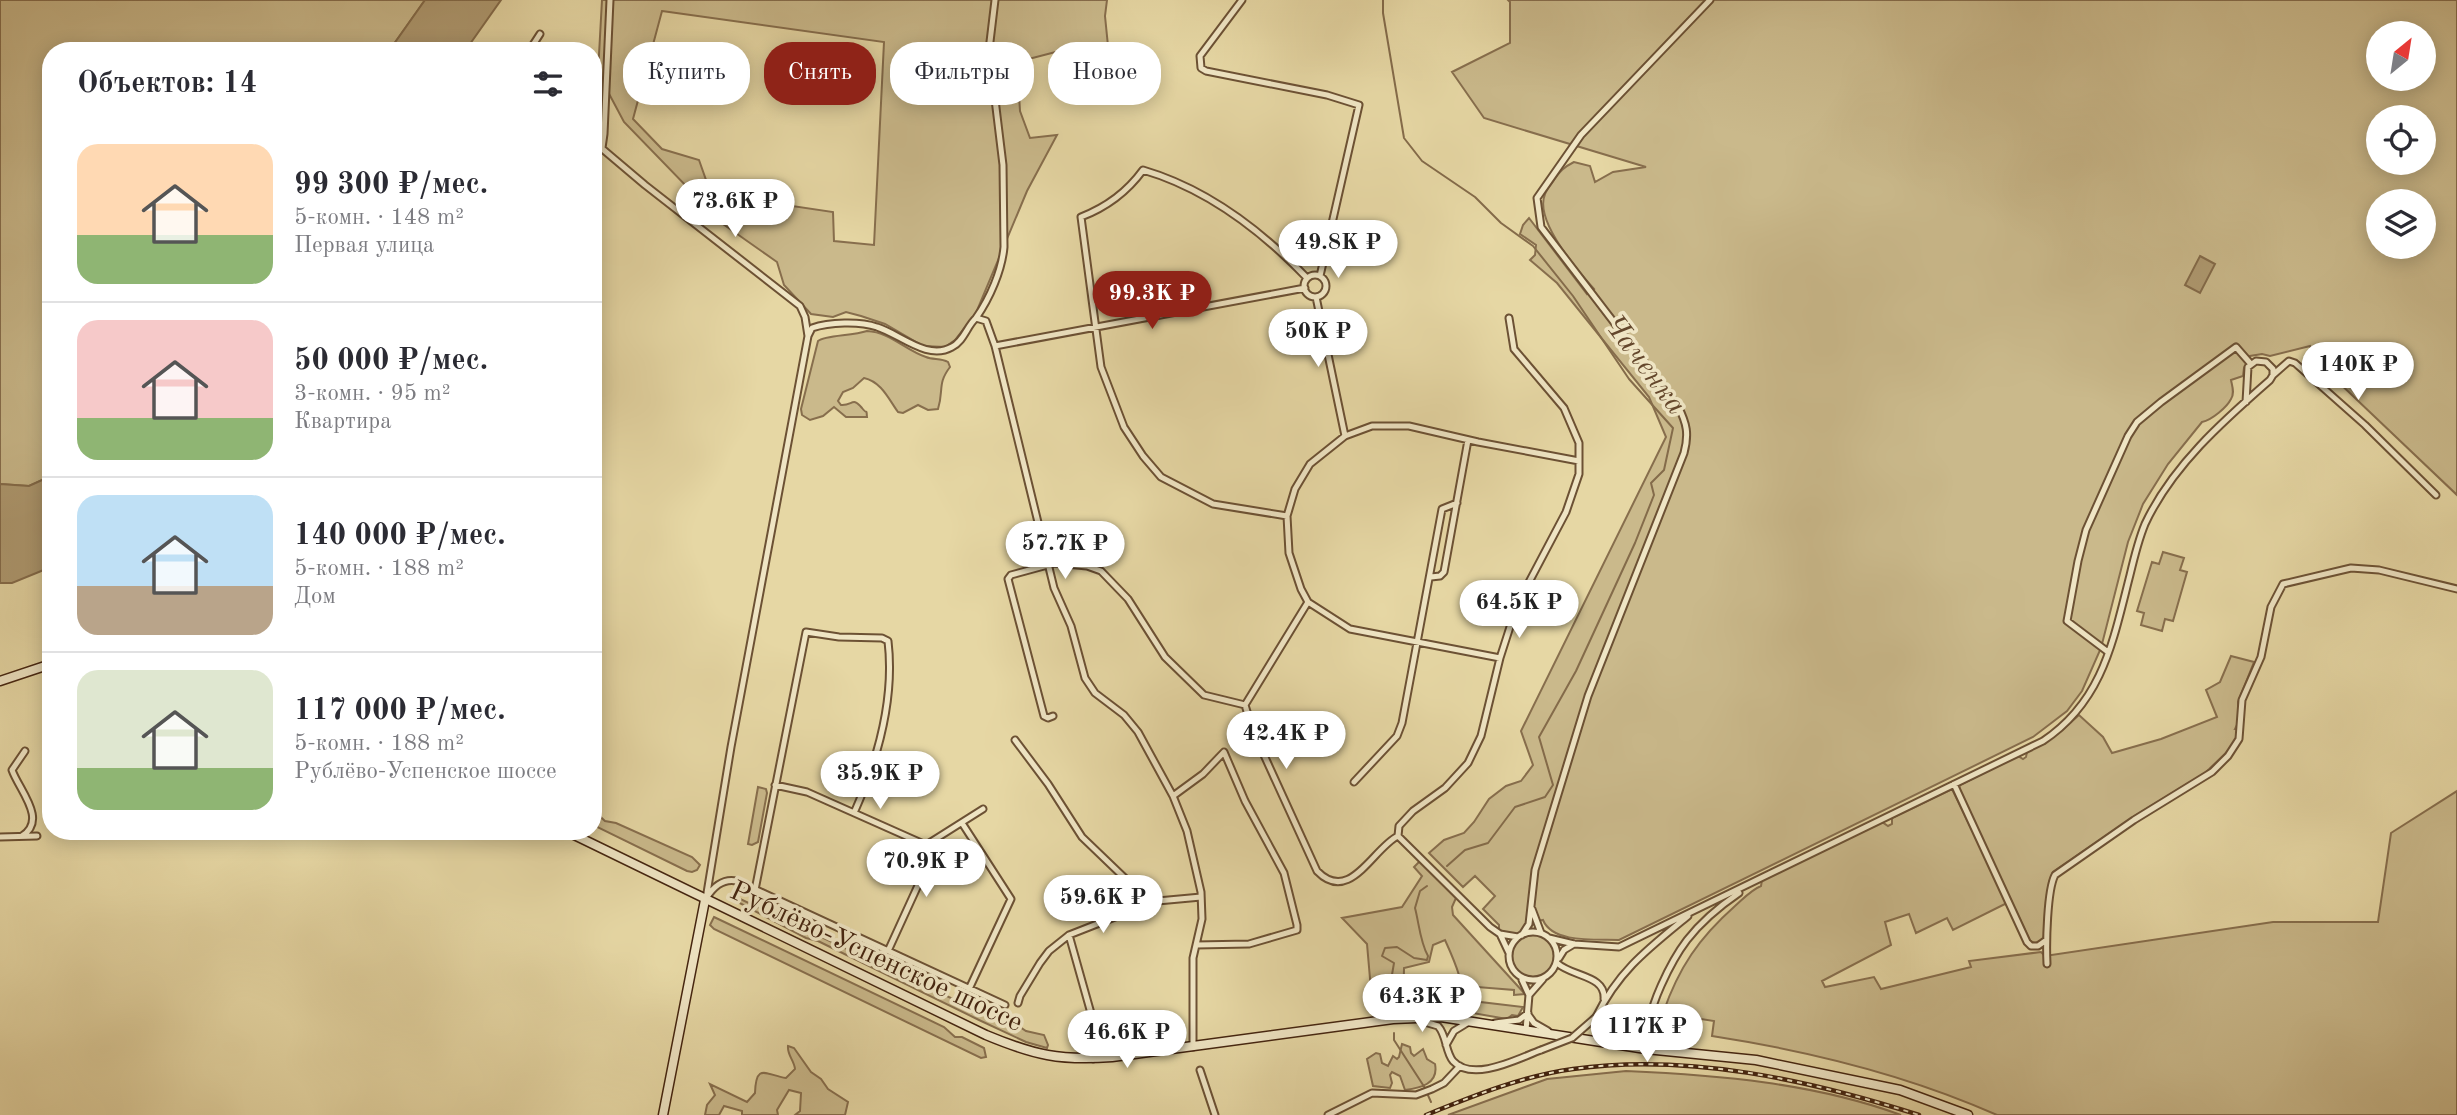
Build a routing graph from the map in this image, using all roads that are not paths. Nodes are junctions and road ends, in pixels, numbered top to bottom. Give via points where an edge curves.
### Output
1 (610, 0) edge
2 (995, 0) edge
3 (1242, 0) edge
4 (1710, 0) edge
5 (540, 34) dead end
6 (535, 42) edge
7 (602, 148) joint
8 (1320, 276) junction
9 (1307, 278) junction
10 (1305, 288) junction
11 (1316, 297) junction
12 (976, 318) junction
13 (1509, 318) dead end
14 (1094, 329) junction
15 (808, 336) junction
16 (995, 346) junction
17 (2250, 363) junction
18 (2273, 375) junction
19 (2246, 402) junction
20 (1345, 436) junction
21 (1468, 439) junction
22 (1579, 461) junction
23 (2436, 495) dead end
24 (1457, 503) junction
25 (1287, 516) junction
26 (1047, 564) junction
27 (1431, 577) junction
28 (2457, 589) edge
29 (1308, 601) junction
30 (1418, 643) junction
31 (2108, 652) junction
32 (1500, 658) junction
33 (42, 667) edge
34 (0, 681) edge
35 (1245, 705) junction
36 (1053, 716) dead end
37 (1015, 740) dead end
38 (25, 751) dead end
39 (1354, 782) dead end
40 (1954, 784) junction
41 (775, 785) junction
42 (1173, 796) junction
43 (983, 809) dead end
44 (854, 813) junction
45 (962, 823) junction
46 (0, 836) edge
47 (22, 836) junction
48 (37, 836) dead end
49 (1398, 836) junction
50 (584, 840) edge
51 (929, 845) junction
52 (1756, 881) junction
53 (755, 890) junction
54 (1201, 897) junction
55 (705, 900) junction
56 (1136, 903) junction
57 (1531, 906) junction
58 (1696, 910) junction
59 (1541, 933) junction
60 (1500, 934) junction
61 (1069, 935) junction
62 (1520, 936) junction
63 (1549, 938) junction
64 (2046, 939) junction
65 (1574, 944) junction
66 (1196, 945) junction
67 (888, 951) junction
68 (1509, 953) junction
69 (1557, 961) junction
70 (2047, 964) dead end
71 (1572, 973) junction
72 (1518, 975) junction
73 (1546, 977) junction
74 (969, 989) junction
75 (1529, 995) junction
76 (1603, 1002) junction
77 (1018, 1003) dead end
78 (1005, 1005) dead end
79 (1528, 1013) junction
80 (1405, 1018) junction
81 (1471, 1021) junction
82 (1487, 1024) junction
83 (1526, 1030) junction
84 (1567, 1037) junction
85 (1446, 1045) junction
86 (1193, 1047) junction
87 (1685, 1054) junction
88 (1093, 1059) junction
89 (1460, 1066) junction
90 (1200, 1070) dead end
91 (663, 1115) edge
92 (1215, 1115) edge
93 (1328, 1115) edge
94 (1968, 1115) edge

1 - 7 street
2 - 12 street via 989,50 1003,165 1004,247 993,285
3 - 8 street via 1205,46 1201,68 1359,105
4 - 57 street via 1581,135 1537,198 1541,228 1678,406 1688,436 1588,695 1535,870
5 - 6 street
7 - 15 street via 800,306
8 - 9 street
8 - 11 street via 1326,289
9 - 10 street
9 - 14 street via 1274,244 1225,206 1143,170 1115,199 1081,217
10 - 11 street
10 - 14 street
11 - 20 street
12 - 15 street via 959,342 936,351 870,325 823,325 812,328
12 - 16 street via 986,321
13 - 22 street via 1514,349 1564,408 1580,443
14 - 16 street
14 - 25 street via 1115,408 1161,477 1213,504
15 - 55 street
16 - 26 street
17 - 18 street via 2266,362
17 - 19 street
17 - 31 street via 2236,347 2137,422 2117,456 2086,530 2067,621
18 - 19 street
18 - 23 street via 2289,361 2295,363
19 - 31 street via 2199,447 2155,506 2139,541
20 - 21 street via 1371,426 1409,426
20 - 25 street via 1310,464 1295,489
21 - 22 street
21 - 24 street
22 - 32 street via 1566,512 1517,605
24 - 27 street via 1444,572
24 - 27 street via 1441,509
25 - 29 street via 1289,553
26 - 35 street via 1101,571 1128,599 1165,657 1204,695
26 - 36 street via 1008,579 1044,716
26 - 42 street via 1085,678 1138,732
27 - 30 street
28 - 64 street via 2351,568 2283,584 2271,607 2261,657 2242,700 2239,739 2228,756 2212,772 2055,874
29 - 30 street via 1350,629
29 - 35 street
30 - 32 street
30 - 39 street via 1397,736
31 - 40 street via 2071,720 2043,741
32 - 49 street via 1481,736 1468,763 1445,788 1413,811 1399,826
33 - 34 main road
35 - 49 street via 1317,871 1325,879 1338,882 1354,877
37 - 56 street via 1082,838 1132,885
38 - 47 street via 12,770 28,800 33,822
40 - 52 street
40 - 64 street via 2027,942 2038,947
41 - 44 street via 807,792
41 - 44 street via 806,632 886,639 888,696 873,769
41 - 53 street
42 - 54 street
42 - 66 street via 1224,752 1284,873 1297,925 1297,930 1250,944
43 - 45 street
44 - 51 street
45 - 51 street
45 - 74 street via 1011,899
46 - 47 street
47 - 48 street
49 - 60 street
50 - 55 main road, Рублёво-Успенское шоссе
51 - 67 street via 931,857
52 - 58 street
52 - 87 street via 1722,904 1686,941 1658,993 1650,1018 1651,1035 1657,1043
53 - 55 street via 737,881 724,881
53 - 67 street
54 - 56 street
54 - 66 street via 1202,924
55 - 88 main road, Рублёво-Успенское шоссе via 994,1038 1051,1057
55 - 91 main road
56 - 61 street via 1119,915
57 - 59 street
57 - 62 street via 1529,923
58 - 65 street via 1619,947
58 - 76 street via 1633,963
59 - 62 street
59 - 63 street
60 - 62 street
60 - 68 street
61 - 77 street via 1040,963
61 - 88 street via 1094,1024
62 - 68 street
63 - 65 street
63 - 69 street
64 - 70 street
65 - 69 street
66 - 86 street
67 - 74 street
68 - 72 street
69 - 71 street
69 - 73 street
71 - 73 street
71 - 76 street via 1597,981 1604,990
72 - 73 street via 1531,981
72 - 75 street
73 - 75 street
74 - 78 street
75 - 79 street
76 - 89 street, bridge via 1596,1017 1572,1038 1499,1066 1479,1070
79 - 82 street via 1512,1022
79 - 83 street
79 - 84 street via 1538,1027
80 - 81 main road, Рублёво-Успенское шоссе
80 - 85 street via 1438,1026
80 - 86 main road, Рублёво-Успенское шоссе
81 - 82 main road, Рублёво-Успенское шоссе
81 - 85 street via 1454,1031
82 - 83 main road, Рублёво-Успенское шоссе
83 - 84 main road, Рублёво-Успенское шоссе
84 - 87 main road, Рублёво-Успенское шоссе
85 - 89 street
86 - 88 main road, Рублёво-Успенское шоссе
87 - 94 main road, Рублёво-Успенское шоссе via 1756,1060 1824,1073 1900,1090
89 - 93 street via 1444,1083 1416,1095 1372,1093
90 - 92 street

